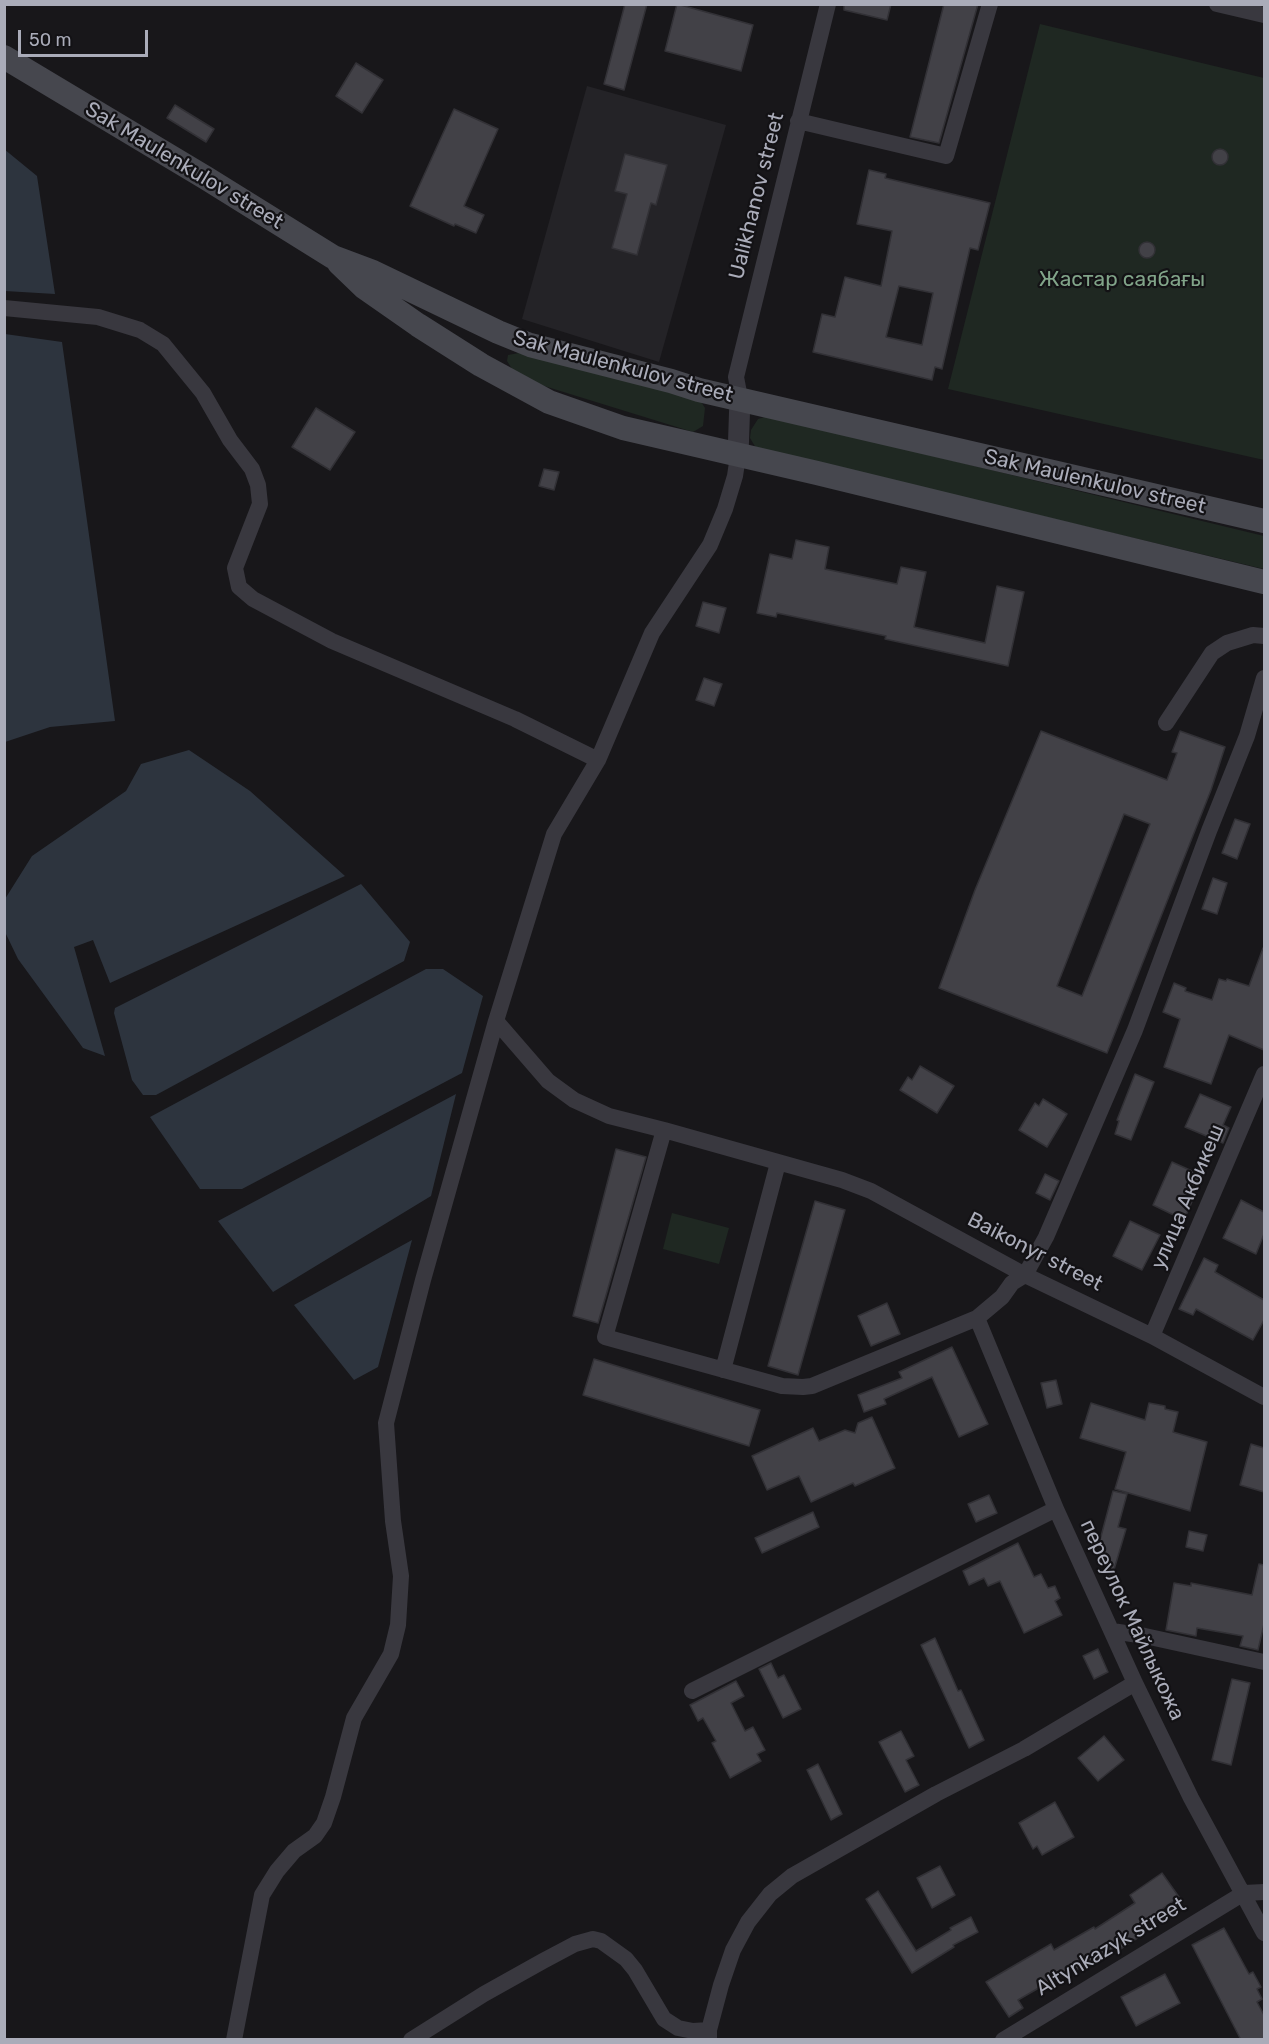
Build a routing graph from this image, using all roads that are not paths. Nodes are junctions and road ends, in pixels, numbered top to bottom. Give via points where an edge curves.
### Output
1 (828, 4) edge
2 (990, 4) edge
3 (1217, 4) edge
4 (1264, 15) edge
5 (4, 57) edge
6 (798, 121) junction
7 (333, 257) junction
8 (4, 308) edge
9 (740, 398) junction
10 (738, 456) junction
11 (1264, 521) edge
12 (1264, 582) edge
13 (1264, 636) edge
14 (1264, 678) edge
15 (1166, 723) dead end
16 (598, 760) junction
17 (496, 1021) junction
18 (1264, 1074) edge
19 (664, 1130) junction
20 (778, 1163) junction
21 (1024, 1275) junction
22 (977, 1318) junction
23 (1152, 1336) junction
24 (723, 1370) junction
25 (1264, 1397) edge
26 (1056, 1509) junction
27 (1112, 1631) junction
28 (1264, 1662) edge
29 (1135, 1683) junction
30 (692, 1692) dead end
31 (1264, 1892) edge
32 (1244, 1893) junction
33 (1264, 1933) edge
34 (709, 2035) edge
35 (234, 2040) edge
36 (411, 2040) edge
37 (1003, 2040) edge

1 - 6 street, Ualikhanov street
2 - 6 street via 946,156
3 - 4 street
5 - 7 main road, Sak Maulenkulov street
6 - 9 street, Ualikhanov street via 736,377
7 - 9 main road, Sak Maulenkulov street via 530,345
7 - 10 main road via 364,288 418,325 549,402 623,429
8 - 16 street via 98,317 140,330 164,344 203,393 258,484 260,504 235,568 239,587 253,599 332,641 515,719
9 - 10 street
9 - 11 main road, Sak Maulenkulov street
10 - 12 main road
10 - 16 street via 725,509 710,545 652,633
13 - 15 street via 1252,635 1227,643 1212,653
14 - 21 street via 1247,736 1135,1030 1046,1237
16 - 17 street via 554,834
17 - 19 street, Baikonyr street via 548,1081 574,1100 609,1116
17 - 35 street via 386,1423 400,1576 398,1625 391,1654 354,1718 324,1823 315,1836 294,1851 262,1895
18 - 23 street, улица Акбикеш
19 - 20 street, Baikonyr street
19 - 24 street via 605,1336
20 - 21 street, Baikonyr street via 871,1191
20 - 24 street
21 - 22 street
21 - 23 street, Baikonyr street
22 - 24 street via 812,1386 782,1386
22 - 26 street, переулок Майлыкожа
23 - 25 street, Baikonyr street
26 - 27 street, переулок Майлыкожа
26 - 30 street
27 - 28 street
27 - 29 street, переулок Майлыкожа
29 - 32 street, переулок Майлыкожа via 1191,1798
29 - 34 street via 792,1876 770,1894 733,1950
31 - 32 street
32 - 33 street, переулок Майлыкожа
32 - 37 street, Altynkazyk street
34 - 36 street via 678,2028 664,2019 626,1959 593,1939 543,1961

